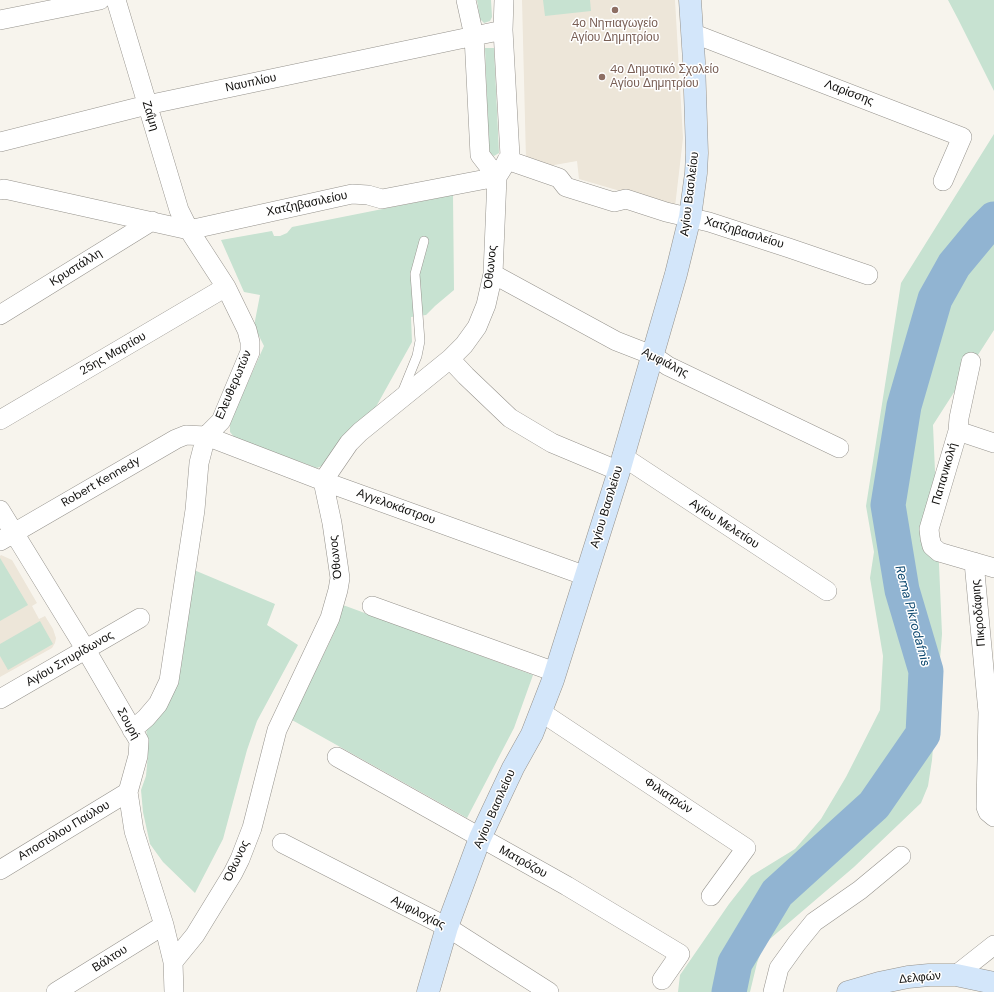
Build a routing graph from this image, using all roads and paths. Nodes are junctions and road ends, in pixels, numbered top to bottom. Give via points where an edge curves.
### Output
1 (100, 0) edge
2 (116, 0) edge
3 (466, 0) edge
4 (504, 0) edge
5 (690, 0) edge
6 (69, 3) edge
7 (0, 20) edge
8 (503, 30) junction
9 (692, 33) junction
10 (474, 36) junction
11 (147, 105) junction
12 (0, 142) edge
13 (507, 160) junction
14 (497, 177) junction
15 (943, 180) dead end
16 (1, 188) edge
17 (690, 217) junction
18 (152, 222) junction
19 (189, 230) junction
20 (424, 241) dead end
21 (493, 274) junction
22 (868, 275) dead end
23 (226, 287) junction
24 (0, 315) edge
25 (652, 355) junction
26 (450, 359) junction
27 (971, 362) dead end
28 (399, 401) junction
29 (0, 420) edge
30 (958, 431) junction
31 (206, 436) junction
32 (994, 443) edge
33 (839, 448) dead end
34 (620, 464) junction
35 (323, 481) junction
36 (0, 510) edge
37 (7, 537) edge
38 (974, 562) junction
39 (994, 568) edge
40 (586, 576) junction
41 (827, 591) dead end
42 (372, 606) dead end
43 (140, 618) dead end
44 (86, 650) junction
45 (555, 672) junction
46 (0, 699) edge
47 (541, 712) junction
48 (991, 712) edge
49 (132, 730) junction
50 (338, 757) dead end
51 (128, 792) junction
52 (994, 817) edge
53 (480, 838) junction
54 (282, 843) dead end
55 (902, 856) dead end
56 (0, 870) edge
57 (711, 896) dead end
58 (164, 926) junction
59 (447, 927) junction
60 (994, 945) edge
61 (173, 962) junction
62 (956, 976) junction
63 (662, 980) dead end
64 (994, 983) edge
65 (56, 992) edge
66 (174, 992) edge
67 (428, 992) edge
68 (549, 992) edge
69 (773, 992) edge
70 (848, 992) edge

1 - 6 street
2 - 11 street, Ζαΐμη
3 - 10 street
4 - 8 street, Όθωνος
5 - 9 street, Αγίου Βασιλείου
6 - 7 street
8 - 10 street, Ναυπλίου
8 - 13 street, Όθωνος via 510,156
9 - 15 street, Λαρίσσης via 962,137
9 - 17 street, Αγίου Βασιλείου via 697,153
10 - 11 street, Ναυπλίου
10 - 14 street via 480,155
11 - 12 street, Ναυπλίου
11 - 19 street, Ζαΐμη via 179,210
13 - 14 street, Όθωνος
13 - 17 street, Χατζηβασιλείου via 559,178 566,186 614,202 626,199
14 - 19 street, Χατζηβασιλείου via 382,199 352,194
14 - 21 street, Όθωνος
16 - 18 street
17 - 22 street, Χατζηβασιλείου
17 - 25 street, Αγίου Βασιλείου
18 - 19 street
18 - 24 street, Κρυστάλλη
19 - 23 street, Ελευθερωτών
20 - 28 lane via 415,274 420,341 417,356
21 - 25 street, Αμφιάλης via 616,341
21 - 26 street, Όθωνος via 486,305 477,327
23 - 29 street, 25ης Μαρτίου
23 - 31 street, Ελευθερωτών via 247,330 250,352 221,421
25 - 33 street, Αμφιάλης via 668,366
25 - 34 street, Αγίου Βασιλείου
26 - 28 street, Όθωνος
26 - 34 street, Αγίου Μελετίου via 510,418 552,443
27 - 30 street
28 - 35 street, Όθωνος via 349,443
30 - 32 street, Παπανικολή
30 - 38 street, Παπανικολή via 930,529 932,546 939,552
31 - 35 street, Αγγελοκάστρου
31 - 37 street, Robert Kennedy via 186,435 176,439
31 - 49 street via 199,463 195,510 169,681 158,704
34 - 40 street, Αγίου Βασιλείου
34 - 41 street, Αγίου Μελετίου
35 - 40 street, Αγγελοκάστρου
35 - 61 street, Όθωνος via 340,578 330,618 276,730 252,828 240,859 195,935
36 - 37 street, Σουρή
37 - 44 street, Σουρή
38 - 39 street
38 - 48 street, Πικροδάφιης
40 - 45 street, Αγίου Βασιλείου
42 - 45 street
43 - 44 street, Αγίου Σπυρίδωνος
44 - 46 street, Αγίου Σπυρίδωνος
44 - 49 street, Σουρή
45 - 47 street, Αγίου Βασιλείου
47 - 53 street, Αγίου Βασιλείου
47 - 57 street, Φιλιατρών via 746,848
48 - 52 street, Πικροδάφιης via 986,808
49 - 51 street, Σουρή via 139,741 138,756
50 - 53 street, Ματρόζου
51 - 56 street, Αποστόλου Παύλου
51 - 58 street, Σουρή via 134,831
53 - 59 street, Αγίου Βασιλείου
53 - 63 street, Ματρόζου via 567,886 680,954
54 - 59 street, Αμφιλοχίας
55 - 69 street via 814,922 779,968
58 - 61 street, Σουρή
58 - 65 street, Βάλτου
59 - 67 street, Αγίου Βασιλείου
59 - 68 street, Αμφιλοχίας
60 - 62 street
61 - 66 street
62 - 64 street, Δελφών
62 - 70 street, Δελφών via 908,977

